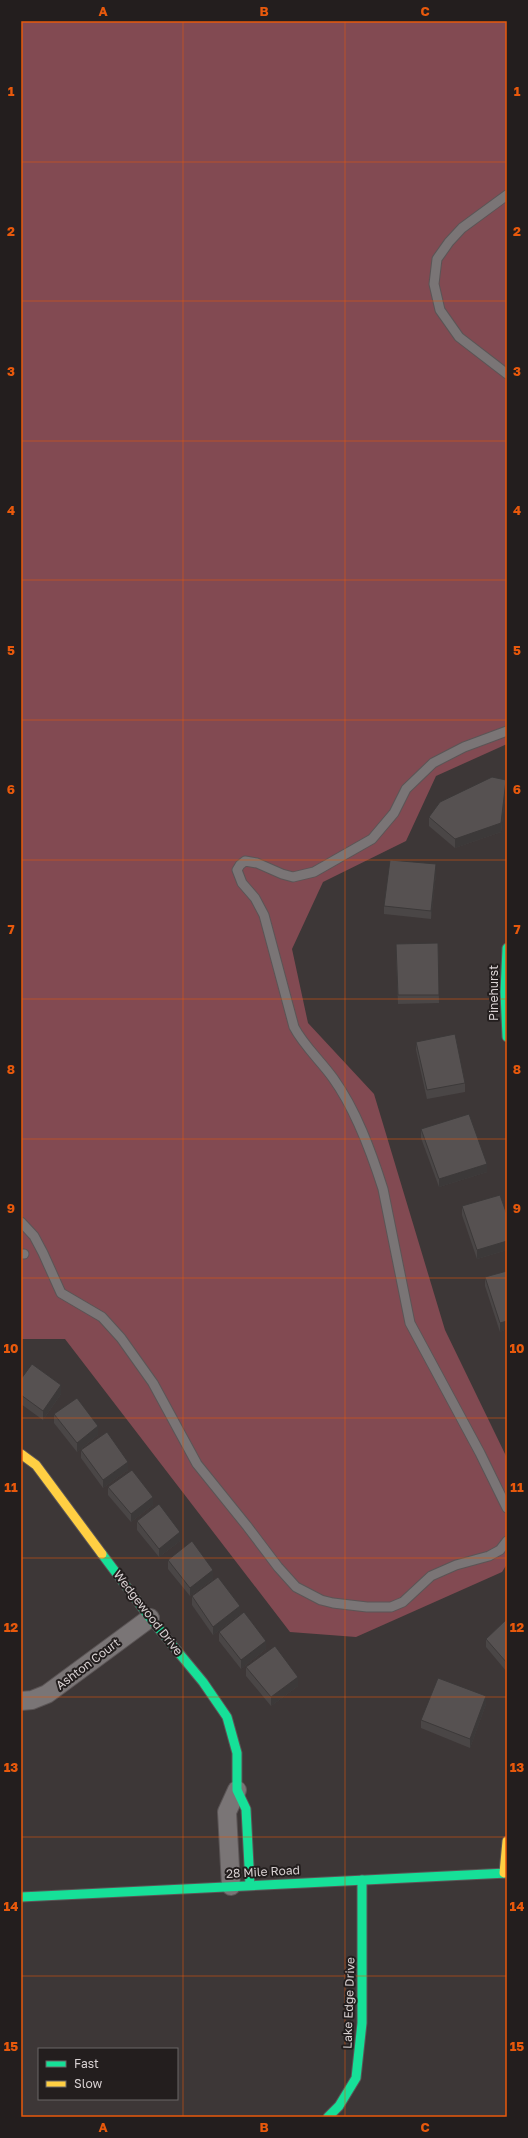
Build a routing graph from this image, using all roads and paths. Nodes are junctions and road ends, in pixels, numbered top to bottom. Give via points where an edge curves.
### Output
1 (507, 195) edge
2 (507, 374) edge
3 (507, 731) edge
4 (507, 948) edge
5 (507, 1037) edge
6 (21, 1222) edge
7 (21, 1454) edge
8 (507, 1508) edge
9 (507, 1541) edge
10 (150, 1618) junction
11 (21, 1701) edge
12 (237, 1790) junction
13 (507, 1840) edge
14 (505, 1873) edge
15 (362, 1880) junction
16 (250, 1885) junction
17 (231, 1886) junction
18 (21, 1897) edge
19 (328, 2117) edge

1 - 2 lane via 462,228 449,242 437,258 434,284 440,310 459,337
3 - 8 lane via 464,747 433,763 406,790 394,813 372,839 314,872 293,877 245,861 237,870 242,883 255,898 264,915 294,1027 344,1096 376,1168 383,1189 410,1323
4 - 5 street, Pinehurst via 504,992
6 - 9 lane via 34,1236 61,1293 102,1318 122,1338 154,1383 197,1464 296,1587 314,1597 333,1603 391,1607 403,1602 431,1576 456,1565 489,1556 500,1550
7 - 10 street, Wedgewood Drive via 36,1465
10 - 11 street, Ashton Court via 48,1694
10 - 12 street, Wedgewood Drive via 203,1682 227,1717 237,1753
12 - 16 street, Wedgewood Drive via 246,1809
12 - 17 street, Wedgewood Drive via 227,1812
13 - 14 street
14 - 15 street, 28 Mile Road
15 - 16 street, 28 Mile Road
15 - 19 street, Lake Edge Drive via 362,2023 356,2078 339,2106
16 - 17 street, 28 Mile Road
17 - 18 street, 28 Mile Road

